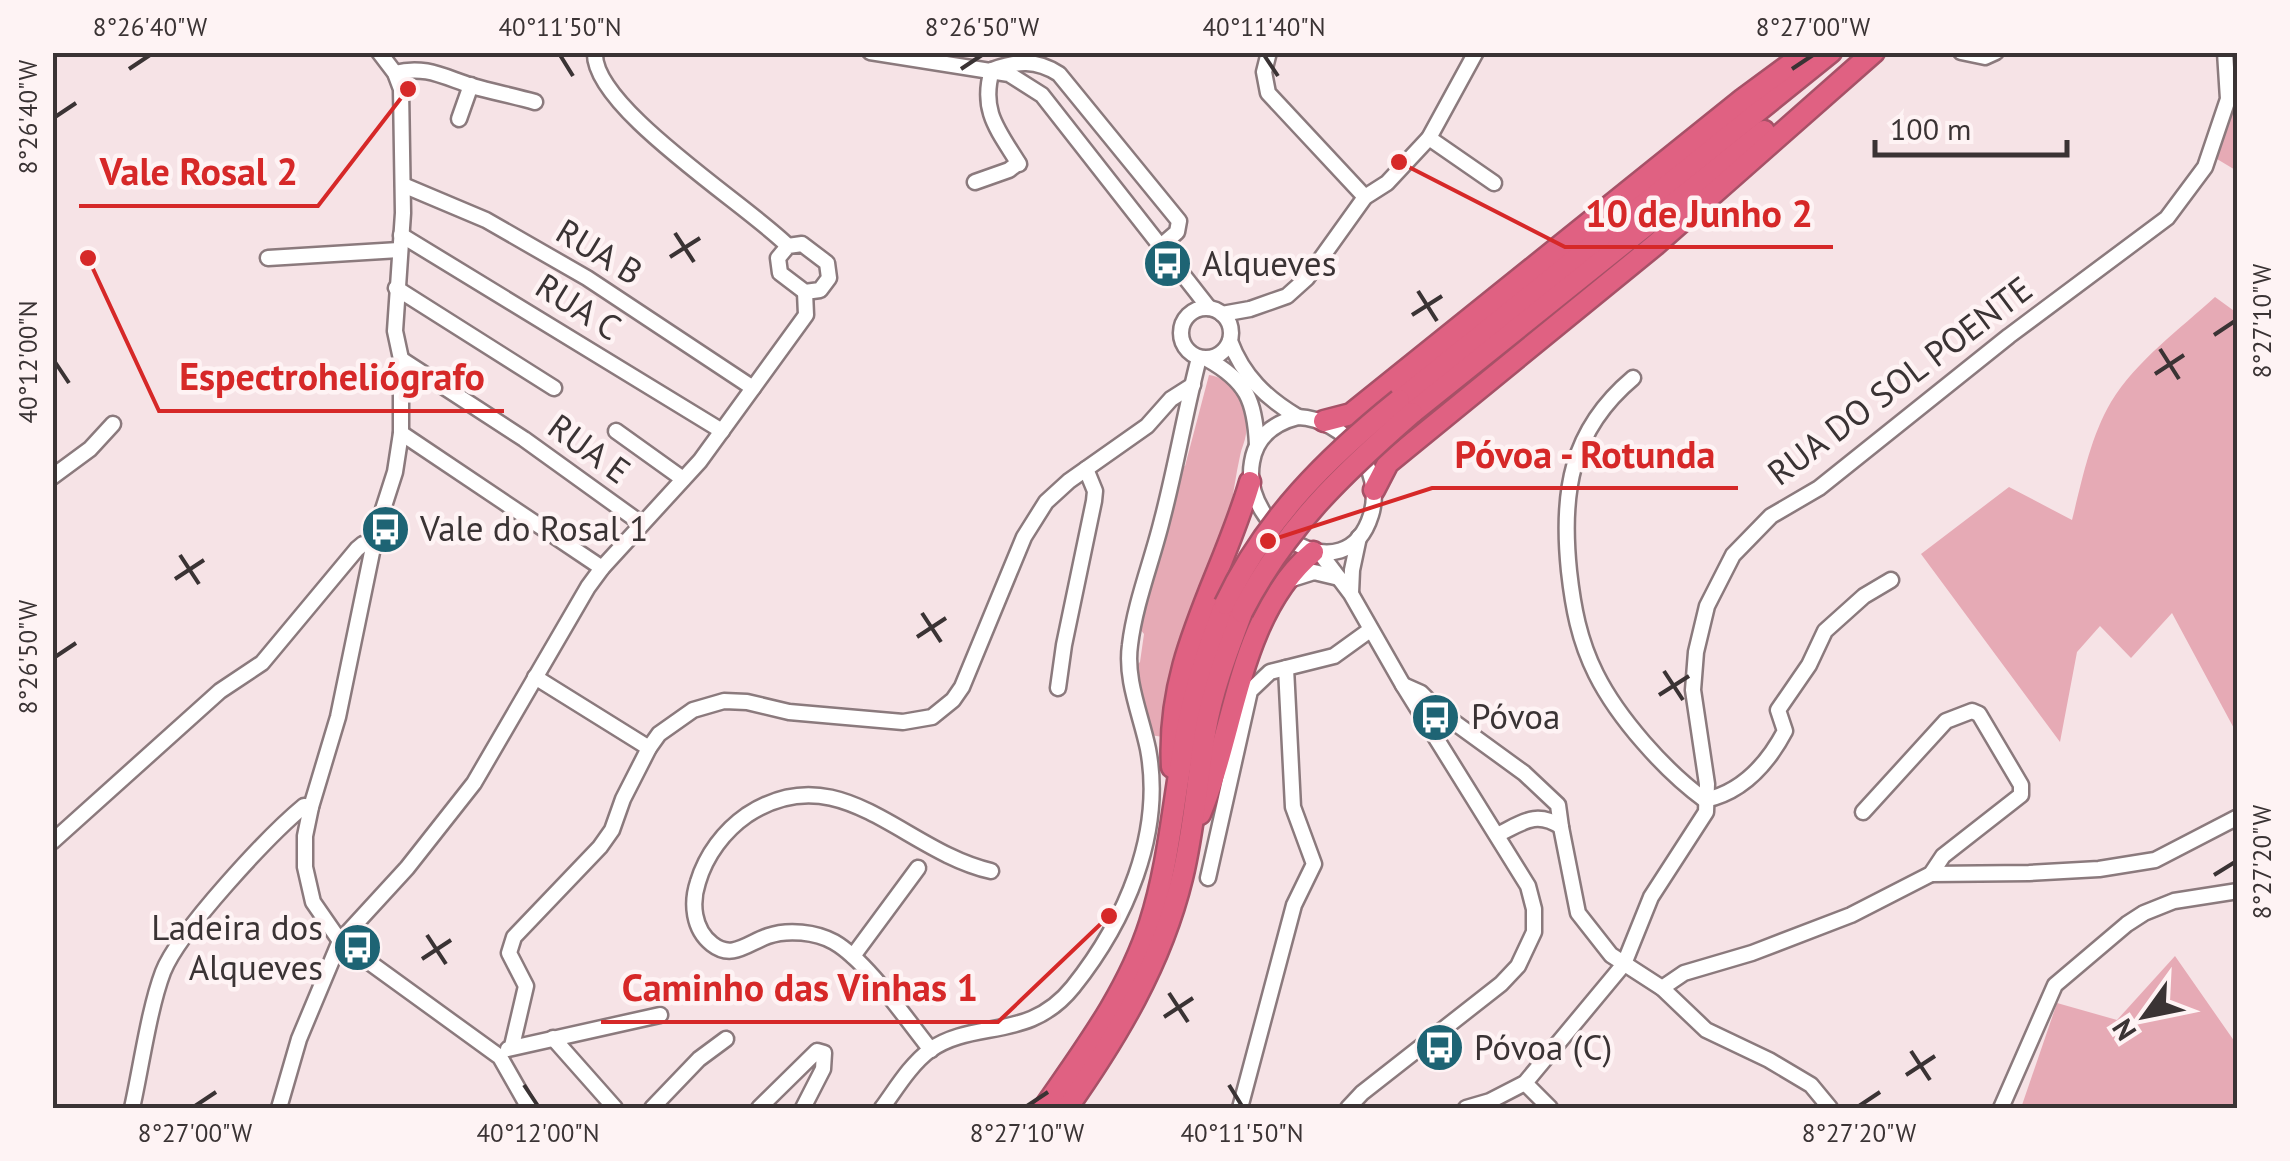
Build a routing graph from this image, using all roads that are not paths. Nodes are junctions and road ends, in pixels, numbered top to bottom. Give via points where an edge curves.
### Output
1 (379, 52) edge
2 (596, 52) edge
3 (870, 52) edge
4 (1268, 52) edge
5 (1476, 52) edge
6 (1807, 52) edge
7 (1831, 52) edge
8 (1863, 52) edge
9 (1874, 52) edge
10 (1961, 52) edge
11 (1996, 52) edge
12 (2224, 52) edge
13 (992, 70) junction
14 (395, 74) junction
15 (472, 86) junction
16 (535, 102) dead end
17 (459, 119) dead end
18 (1429, 138) junction
19 (975, 182) dead end
20 (1494, 183) dead end
21 (403, 186) junction
22 (1365, 197) junction
23 (400, 242) junction
24 (1162, 245) junction
25 (788, 246) junction
26 (268, 258) dead end
27 (396, 288) junction
28 (805, 292) junction
29 (1218, 320) junction
30 (1203, 358) junction
31 (400, 359) junction
32 (1634, 378) dead end
33 (1193, 384) junction
34 (554, 388) dead end
35 (753, 388) junction
36 (1406, 407) junction
37 (1298, 417) junction
38 (1324, 421) junction
39 (113, 424) dead end
40 (616, 431) dead end
41 (722, 431) junction
42 (401, 432) junction
43 (1257, 445) junction
44 (1086, 469) junction
45 (52, 477) edge
46 (683, 480) junction
47 (1250, 482) junction
48 (1374, 490) junction
49 (642, 524) junction
50 (1359, 538) junction
51 (373, 544) junction
52 (1317, 552) junction
53 (602, 568) junction
54 (1339, 578) junction
55 (1891, 580) dead end
56 (1287, 582) junction
57 (1351, 594) junction
58 (1234, 608) junction
59 (1370, 630) junction
60 (1286, 668) junction
61 (536, 677) junction
62 (1403, 685) junction
63 (1058, 688) dead end
64 (650, 748) junction
65 (1705, 800) junction
66 (311, 807) junction
67 (1174, 808) junction
68 (1863, 812) dead end
69 (2238, 817) edge
70 (1561, 827) junction
71 (1497, 834) junction
72 (52, 842) edge
73 (1188, 843) junction
74 (918, 868) dead end
75 (991, 871) dead end
76 (1931, 874) junction
77 (1208, 878) dead end
78 (2238, 891) edge
79 (340, 941) junction
80 (853, 956) junction
81 (1624, 964) junction
82 (1662, 988) junction
83 (660, 1015) dead end
84 (554, 1038) junction
85 (726, 1039) dead end
86 (931, 1050) junction
87 (506, 1051) junction
88 (1525, 1083) junction
89 (132, 1108) edge
90 (279, 1108) edge
91 (529, 1108) edge
92 (615, 1108) edge
93 (652, 1108) edge
94 (759, 1108) edge
95 (802, 1108) edge
96 (882, 1108) edge
97 (1044, 1108) edge
98 (1067, 1108) edge
99 (1240, 1108) edge
100 (1348, 1108) edge
101 (1466, 1108) edge
102 (1550, 1108) edge
103 (1830, 1108) edge
104 (2002, 1108) edge

1 - 14 street
2 - 25 street via 602,80 643,126
3 - 13 street
4 - 22 street via 1268,93
5 - 18 street
6 - 38 highway via 1351,414
7 - 36 highway
8 - 36 highway
9 - 48 highway via 1654,245 1388,462
10 - 11 street
12 - 65 street, RUA DO SOL POENTE via 2228,98 2205,167 2167,218 1819,488 1771,516 1733,555 1707,606 1696,652 1692,690
13 - 19 street via 986,89 990,115 1019,163
13 - 24 street via 1042,94
13 - 24 street via 1028,62 1058,74 1179,222 1178,232
14 - 15 street via 430,70
14 - 21 street
15 - 16 street
15 - 17 street
18 - 20 street
18 - 22 street
21 - 23 street
21 - 35 street, RUA B via 486,220 587,278
22 - 29 street via 1307,278 1286,296
23 - 26 street
23 - 27 street
23 - 41 street, RUA C
24 - 29 street
25 - 28 street via 778,258 780,273
25 - 28 street via 802,244 827,263 829,278 820,290
27 - 31 street
27 - 34 street
28 - 35 street via 806,314
29 - 30 street via 1222,354
29 - 30 street via 1184,320 1186,349
29 - 37 street via 1262,392
30 - 33 street
30 - 43 street via 1225,369 1247,393
31 - 42 street
31 - 49 street, RUA E
32 - 65 street via 1599,414 1572,467 1565,536 1572,603 1598,678 1659,757
33 - 44 street
33 - 86 street via 1130,643 1152,786 1131,890 1058,1004 1020,1024
35 - 41 street
36 - 58 highway, bridge via 1304,515
37 - 38 street
37 - 43 street via 1273,426
38 - 48 street via 1356,448
39 - 45 street
40 - 46 street
41 - 46 street
42 - 51 street
42 - 53 street
43 - 47 street
44 - 63 street via 1094,501
44 - 64 street via 1046,502 1024,537 962,687 944,709 903,722 724,701 692,710
46 - 49 street
47 - 52 street via 1268,521
47 - 67 highway via 1179,680 1170,738
48 - 50 street
49 - 53 street
50 - 52 street via 1342,549
50 - 57 street
51 - 66 street via 338,717
51 - 72 street via 357,548 262,663 212,698
52 - 54 street
52 - 56 highway
53 - 61 street
54 - 56 street via 1304,573
54 - 57 street
55 - 65 street via 1825,630 1778,710 1785,731 1771,758 1720,797
56 - 73 highway via 1234,692 1211,788
57 - 59 street
58 - 67 highway via 1207,648
58 - 73 highway via 1206,724
59 - 60 street via 1334,656
59 - 62 street
60 - 77 street via 1250,690
60 - 99 street via 1293,807 1314,864 1294,905
61 - 64 street
61 - 79 street via 474,782
62 - 70 street via 1524,773 1558,805
62 - 71 street
64 - 87 street via 612,830 514,936 509,952 526,986
65 - 81 street via 1706,812 1651,897
66 - 79 street via 308,886
66 - 89 street via 282,824 174,952
67 - 97 highway via 1136,961
68 - 76 street via 1946,721 1979,714 2021,795 1943,856
69 - 76 street via 2156,860 2099,869
70 - 71 street via 1539,816
70 - 81 street via 1578,913
71 - 100 street via 1528,886 1534,909 1528,950 1501,984
73 - 98 highway via 1160,948 1139,995
74 - 80 street
75 - 80 street via 966,866 867,809 828,795 782,798 739,820 716,844 700,876 694,897 703,934 727,952 770,935 813,934
76 - 82 street via 1851,915 1684,973
78 - 104 street via 2144,913 2056,985
79 - 87 street
79 - 90 street via 298,1039
80 - 86 street
81 - 82 street
81 - 88 street
82 - 103 street via 1706,1030 1811,1085
83 - 84 street
84 - 87 street
84 - 92 street
85 - 93 street
86 - 96 street
87 - 91 street
88 - 101 street
88 - 102 street
94 - 95 street via 817,1050 824,1053 822,1069

